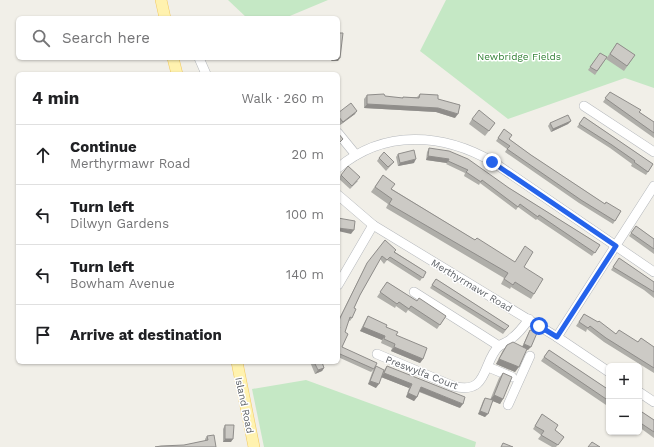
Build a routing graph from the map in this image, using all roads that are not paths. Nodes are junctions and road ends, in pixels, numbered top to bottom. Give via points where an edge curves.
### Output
1 (161, 0) edge
2 (165, 16) edge
3 (174, 60) edge
4 (200, 60) edge
5 (177, 72) edge
6 (205, 72) edge
7 (584, 106) dead end
8 (340, 135) edge
9 (654, 152) edge
10 (356, 155) junction
11 (340, 167) edge
12 (654, 186) edge
13 (340, 197) edge
14 (373, 225) junction
15 (616, 246) junction
16 (654, 272) edge
17 (340, 282) edge
18 (414, 292) dead end
19 (529, 319) junction
20 (557, 337) junction
21 (499, 346) junction
22 (377, 354) dead end
23 (530, 356) dead end
24 (237, 364) edge
25 (488, 367) junction
26 (606, 370) edge
27 (519, 380) junction
28 (642, 394) edge
29 (654, 402) edge
30 (508, 405) dead end
31 (254, 447) edge

1 - 2 main road
3 - 5 main road
4 - 6 street
7 - 9 street
8 - 10 street
10 - 11 street
10 - 15 street via 384,144 411,139 433,140 460,146 492,162
12 - 15 street
13 - 14 street, Merthyrmawr Road
14 - 17 street
14 - 19 street, Merthyrmawr Road
15 - 16 street
15 - 20 street
18 - 21 street
19 - 20 street, Merthyrmawr Road
19 - 21 street, Preswylfa Court via 512,339
20 - 26 street, Merthyrmawr Road
21 - 25 street, Preswylfa Court
22 - 25 street, Preswylfa Court via 461,388 478,383
23 - 27 street
24 - 31 main road, Island Road
25 - 27 street
27 - 30 street
28 - 29 street

